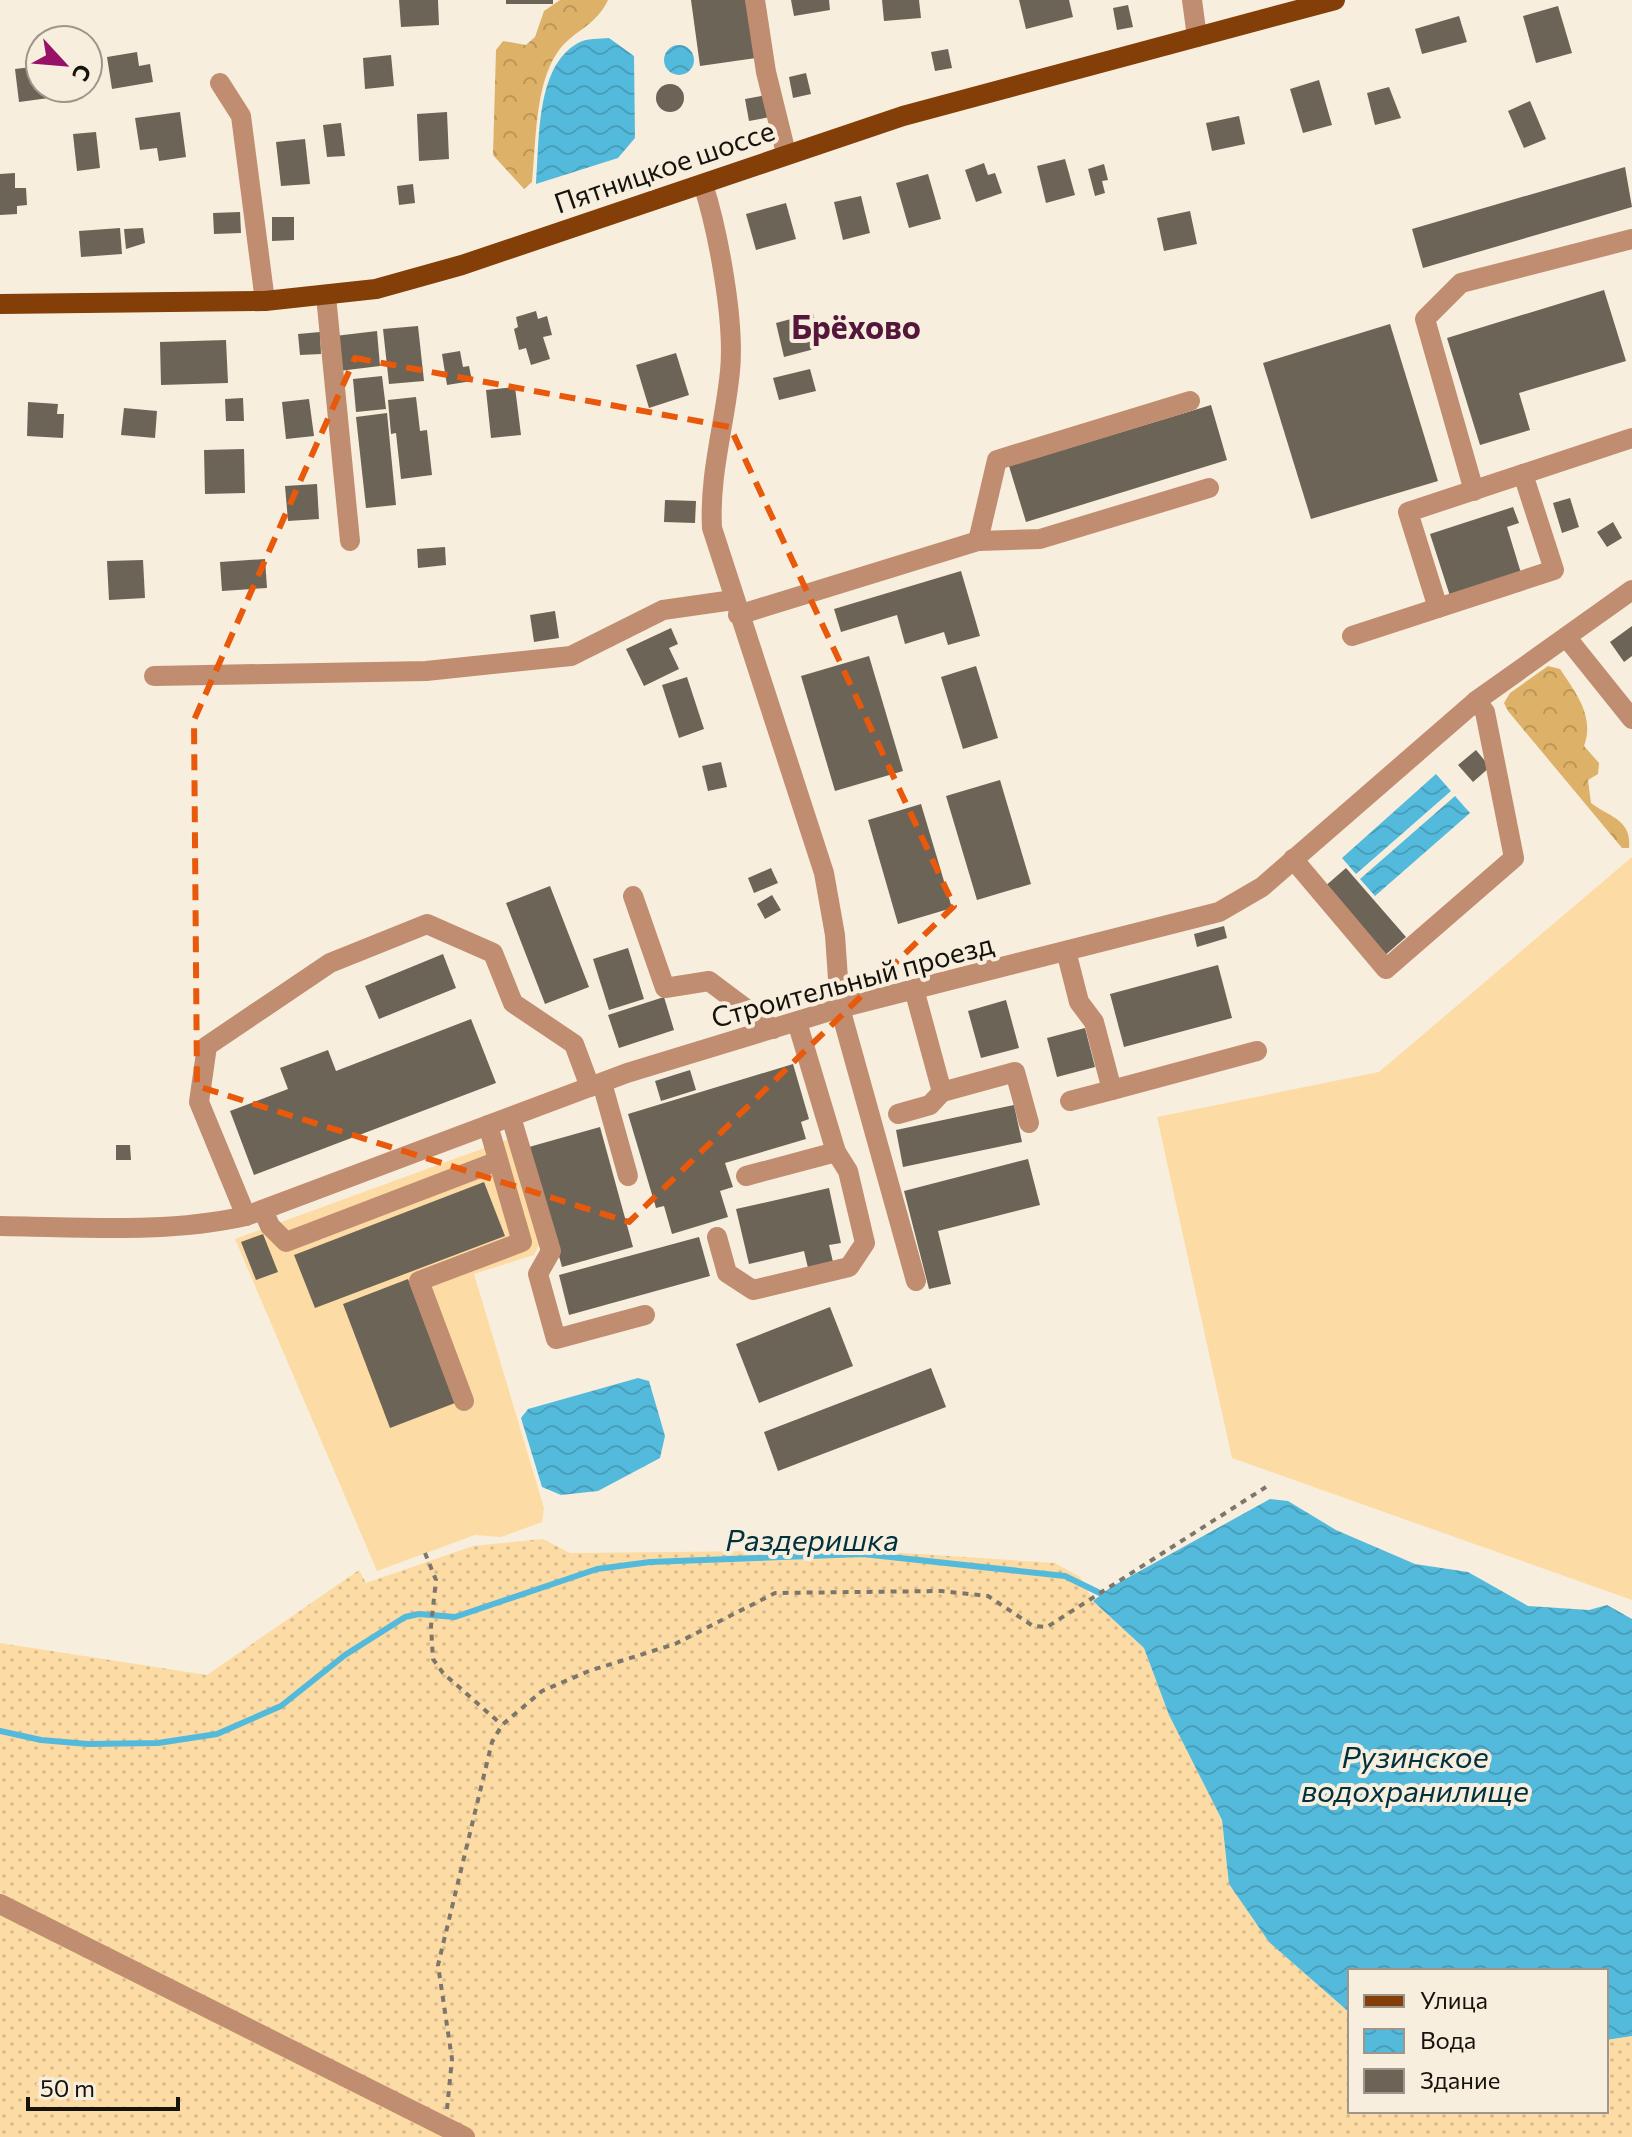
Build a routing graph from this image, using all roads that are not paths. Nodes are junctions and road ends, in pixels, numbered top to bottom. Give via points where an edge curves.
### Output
1 (755, 0) edge
2 (1192, 0) edge
3 (1335, 0) edge
4 (1197, 37) junction
5 (220, 83) dead end
6 (786, 153) junction
7 (703, 184) junction
8 (1632, 239) edge
9 (326, 296) junction
10 (265, 301) junction
11 (0, 304) edge
12 (1190, 401) dead end
13 (1632, 438) edge
14 (1523, 474) junction
15 (1209, 488) dead end
16 (1474, 491) junction
17 (350, 541) dead end
18 (978, 541) junction
19 (1632, 590) edge
20 (736, 607) junction
21 (1438, 608) junction
22 (1352, 636) dead end
23 (1567, 638) junction
24 (154, 676) dead end
25 (1476, 701) junction
26 (1632, 719) edge
27 (1293, 859) junction
28 (633, 896) dead end
29 (1066, 951) junction
30 (914, 989) junction
31 (840, 1008) junction
32 (797, 1022) junction
33 (773, 1029) junction
34 (1257, 1051) dead end
35 (596, 1085) junction
36 (1112, 1090) junction
37 (942, 1092) junction
38 (1070, 1101) dead end
39 (898, 1114) dead end
40 (511, 1117) junction
41 (1029, 1123) dead end
42 (488, 1125) junction
43 (836, 1152) junction
44 (498, 1161) junction
45 (628, 1176) dead end
46 (746, 1176) dead end
47 (255, 1213) junction
48 (0, 1226) edge
49 (717, 1237) dead end
50 (916, 1281) dead end
51 (645, 1315) dead end
52 (464, 1401) dead end
53 (0, 1904) edge
54 (465, 2137) edge

1 - 6 street
2 - 4 street
3 - 4 main road, Пятницкое шоссе
4 - 6 main road, Пятницкое шоссе
5 - 10 street via 241,116
6 - 7 main road, Пятницкое шоссе
7 - 9 main road, Пятницкое шоссе via 462,265 376,289
7 - 20 street via 727,302 731,367 710,493 712,528
8 - 16 street via 1461,283 1425,319
9 - 10 main road, Пятницкое шоссе
9 - 17 street
10 - 11 main road, Пятницкое шоссе
12 - 18 street via 997,460
13 - 14 street
14 - 16 street
14 - 21 street via 1554,570
15 - 18 street via 1040,539
16 - 21 street via 1408,512
18 - 20 street
19 - 23 street, Строительный проезд
20 - 24 street via 663,610 571,656 426,671
20 - 31 street via 824,873
21 - 22 street
23 - 25 street, Строительный проезд
23 - 26 street
25 - 27 street, Строительный проезд
25 - 27 street via 1485,712 1514,858 1398,959 1386,969
27 - 29 street, Строительный проезд via 1262,887 1219,912
28 - 33 street via 665,988 709,981
29 - 30 street, Строительный проезд
29 - 36 street via 1079,1002 1094,1022
30 - 31 street, Строительный проезд
30 - 37 street
31 - 32 street, Строительный проезд
31 - 50 street
32 - 33 street, Строительный проезд
32 - 43 street
33 - 35 street, Строительный проезд
34 - 36 street
35 - 40 street, Строительный проезд
35 - 45 street
35 - 47 street via 574,1044 513,1003 493,953 427,924 330,963 207,1046 199,1102
36 - 38 street
37 - 39 street via 930,1105
37 - 41 street via 1015,1072
40 - 42 street, Строительный проезд
40 - 51 street via 551,1251 538,1274 556,1339
42 - 44 street
42 - 47 street, Строительный проезд
43 - 46 street
43 - 49 street via 848,1171 865,1243 849,1267 753,1290 727,1273
44 - 47 street via 286,1242
44 - 52 street via 522,1242 419,1281
47 - 48 street, Строительный проезд via 202,1226
53 - 54 street

